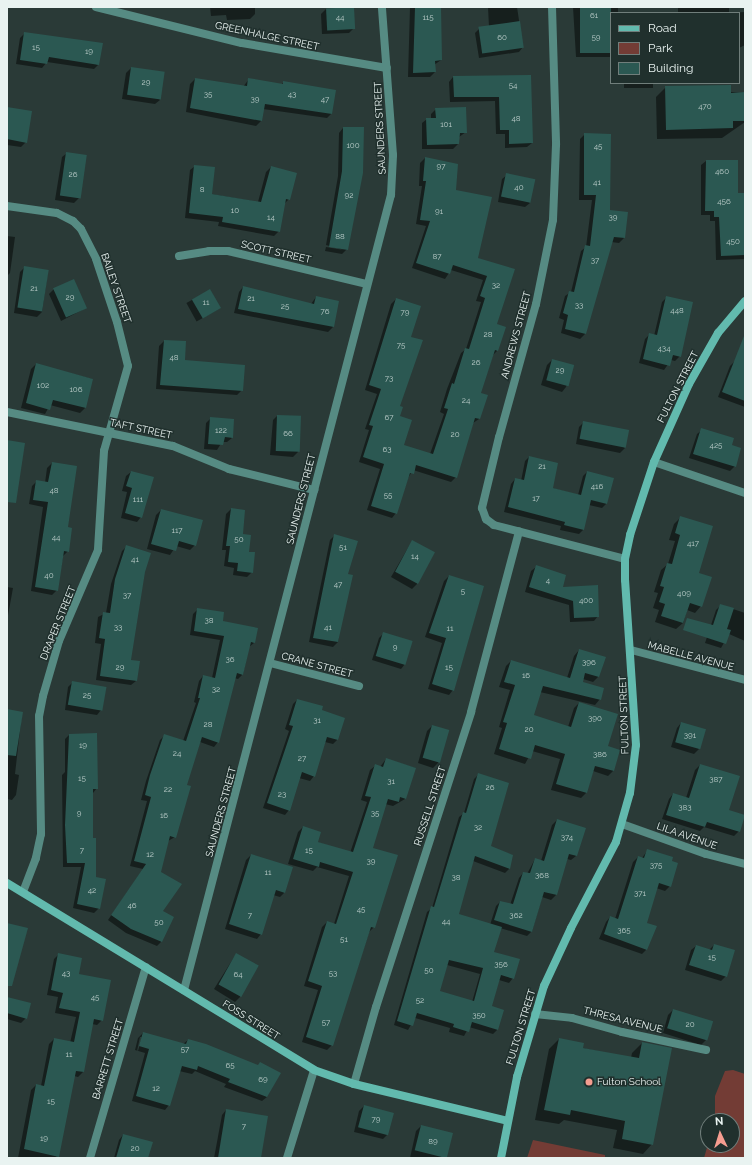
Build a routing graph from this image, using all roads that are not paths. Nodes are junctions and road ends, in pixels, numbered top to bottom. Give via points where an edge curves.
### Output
1 (96, 7) edge
2 (382, 7) edge
3 (552, 7) edge
4 (387, 68) junction
5 (7, 206) edge
6 (179, 256) dead end
7 (367, 284) junction
8 (745, 301) edge
9 (7, 412) edge
10 (108, 432) junction
11 (654, 462) junction
12 (314, 490) junction
13 (745, 493) edge
14 (519, 532) junction
15 (626, 559) junction
16 (631, 650) junction
17 (270, 663) junction
18 (745, 680) edge
19 (359, 686) dead end
20 (622, 824) junction
21 (745, 864) edge
22 (7, 883) edge
23 (23, 892) junction
24 (146, 967) junction
25 (184, 990) junction
26 (535, 1014) junction
27 (706, 1050) dead end
28 (314, 1070) junction
29 (354, 1084) junction
30 (508, 1121) junction
31 (90, 1158) edge
32 (288, 1158) edge
33 (501, 1158) edge

1 - 4 street, GREENHALGE STREET via 242,43
2 - 4 street, SAUNDERS STREET
3 - 14 street, ANDREWS STREET via 556,145 553,220 536,304 482,504 484,516 492,524
4 - 7 street, SAUNDERS STREET via 393,182
5 - 10 street, BAILEY STREET via 48,211 65,217 78,225 89,243 117,322 128,366
6 - 7 street, SCOTT STREET via 228,251
7 - 12 street, SAUNDERS STREET
8 - 11 street, FULTON STREET via 733,312 704,356
9 - 10 street, TAFT STREET
10 - 12 street, TAFT STREET via 173,446 229,469
10 - 23 street, DRAPER STREET via 101,468 102,518 98,550 59,641 42,696 39,716 41,834 36,858
11 - 13 street
11 - 15 street, FULTON STREET via 630,535
12 - 17 street, SAUNDERS STREET
14 - 15 street, ANDREWS STREET
14 - 29 street, RUSSELL STREET via 471,712 376,1007
15 - 16 street, FULTON STREET
16 - 18 street, MABELLE AVENUE
16 - 20 street, FULTON STREET via 636,745 631,787
17 - 19 street, CRANE STREET
17 - 25 street, SAUNDERS STREET
20 - 21 street, LILA AVENUE via 706,854
20 - 26 street, FULTON STREET via 608,860 555,959
22 - 23 street, FOSS STREET
23 - 24 street, FOSS STREET via 65,920
24 - 25 street, FOSS STREET
24 - 31 street, BARRETT STREET
25 - 28 street, FOSS STREET
26 - 27 street, THRESA AVENUE via 572,1018 622,1032
26 - 30 street, FULTON STREET
28 - 29 street, FOSS STREET
28 - 32 street
29 - 30 street, FOSS STREET
30 - 33 street, FULTON STREET

